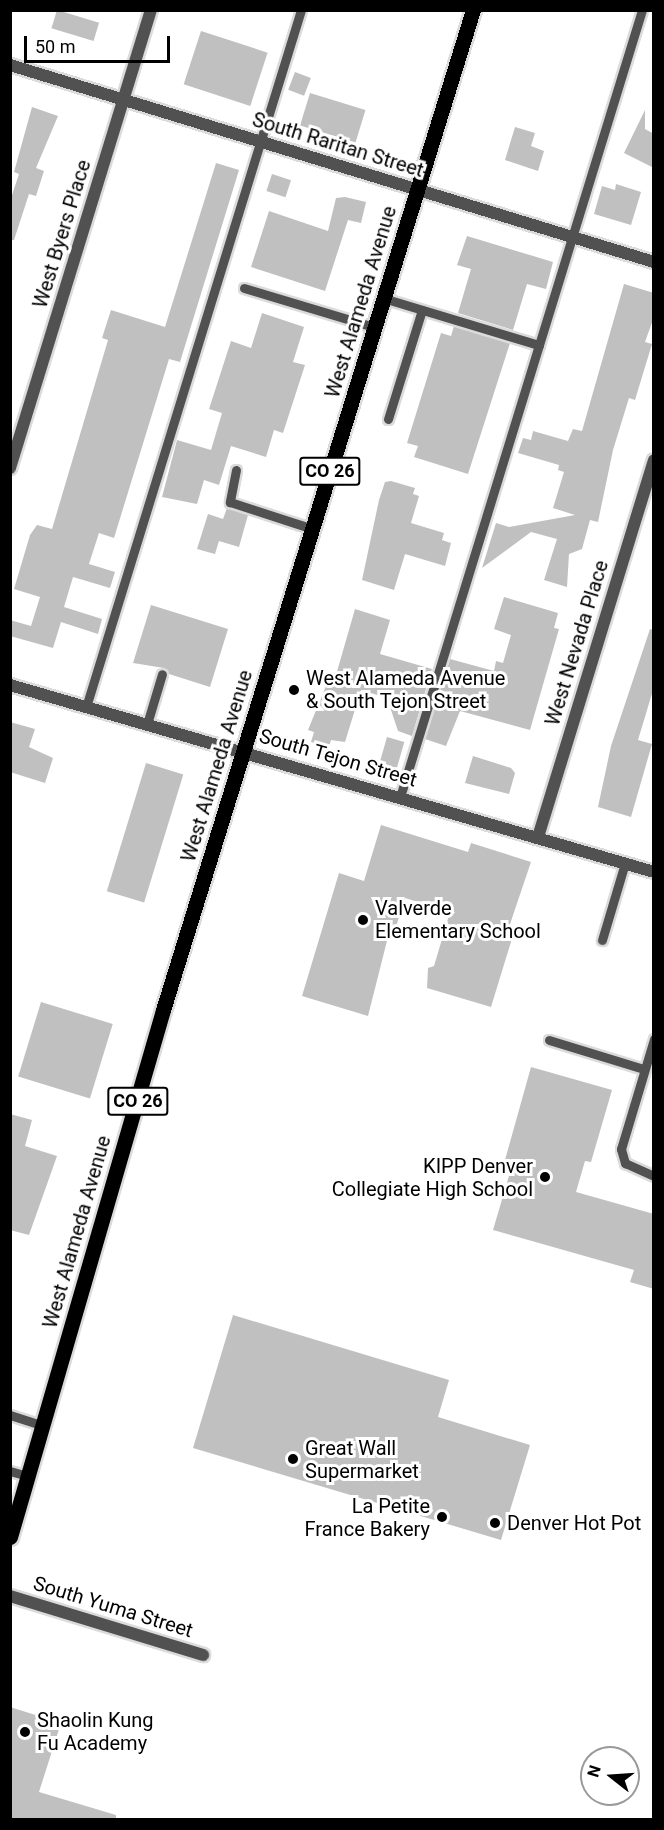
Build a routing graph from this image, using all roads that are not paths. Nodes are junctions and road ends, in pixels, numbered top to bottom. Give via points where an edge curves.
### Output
1 (151, 10) edge
2 (301, 10) edge
3 (473, 10) edge
4 (642, 10) edge
5 (10, 64) edge
6 (123, 99) junction
7 (261, 142) junction
8 (418, 190) junction
9 (572, 238) junction
10 (654, 262) edge
11 (244, 288) dead end
12 (383, 298) junction
13 (422, 310) junction
14 (374, 327) junction
15 (539, 345) junction
16 (388, 419) dead end
17 (654, 460) edge
18 (10, 468) edge
19 (236, 470) dead end
20 (313, 529) junction
21 (162, 674) dead end
22 (10, 685) edge
23 (86, 707) junction
24 (147, 724) junction
25 (244, 751) junction
26 (400, 797) junction
27 (538, 837) junction
28 (624, 863) junction
29 (654, 872) edge
30 (602, 940) dead end
31 (654, 1039) edge
32 (549, 1040) dead end
33 (644, 1070) junction
34 (654, 1176) edge
35 (10, 1415) edge
36 (43, 1426) junction
37 (10, 1471) edge
38 (28, 1476) junction
39 (10, 1537) edge
40 (10, 1596) edge
41 (203, 1655) dead end

1 - 6 street, West Byers Place
2 - 7 lane
3 - 8 main road, West Alameda Avenue / CO 26
4 - 9 lane
5 - 6 street, South Raritan Street
6 - 7 street, South Raritan Street
6 - 18 street, West Byers Place
7 - 8 street, South Raritan Street
7 - 23 lane
8 - 9 street, South Raritan Street
8 - 12 main road, West Alameda Avenue / CO 26
9 - 10 street, South Raritan Street
9 - 15 lane
11 - 14 lane
12 - 13 lane
12 - 14 main road, West Alameda Avenue / CO 26
13 - 15 lane
13 - 16 lane
14 - 20 main road, West Alameda Avenue / CO 26
15 - 26 lane
17 - 27 street, West Nevada Place
19 - 20 lane via 230,502
20 - 25 main road, West Alameda Avenue / CO 26
21 - 24 lane
22 - 23 street, South Tejon Street
23 - 24 street, South Tejon Street
24 - 25 street, South Tejon Street
25 - 26 street, South Tejon Street
25 - 36 main road, West Alameda Avenue / CO 26 via 163,1010
26 - 27 street, South Tejon Street
27 - 28 street, South Tejon Street
28 - 29 street, South Tejon Street
28 - 30 lane
31 - 33 lane
32 - 33 lane
33 - 34 lane via 621,1149 625,1163
35 - 36 lane
36 - 38 main road, West Alameda Avenue / CO 26
37 - 38 lane
38 - 39 main road, West Alameda Avenue / CO 26
40 - 41 street, South Yuma Street

